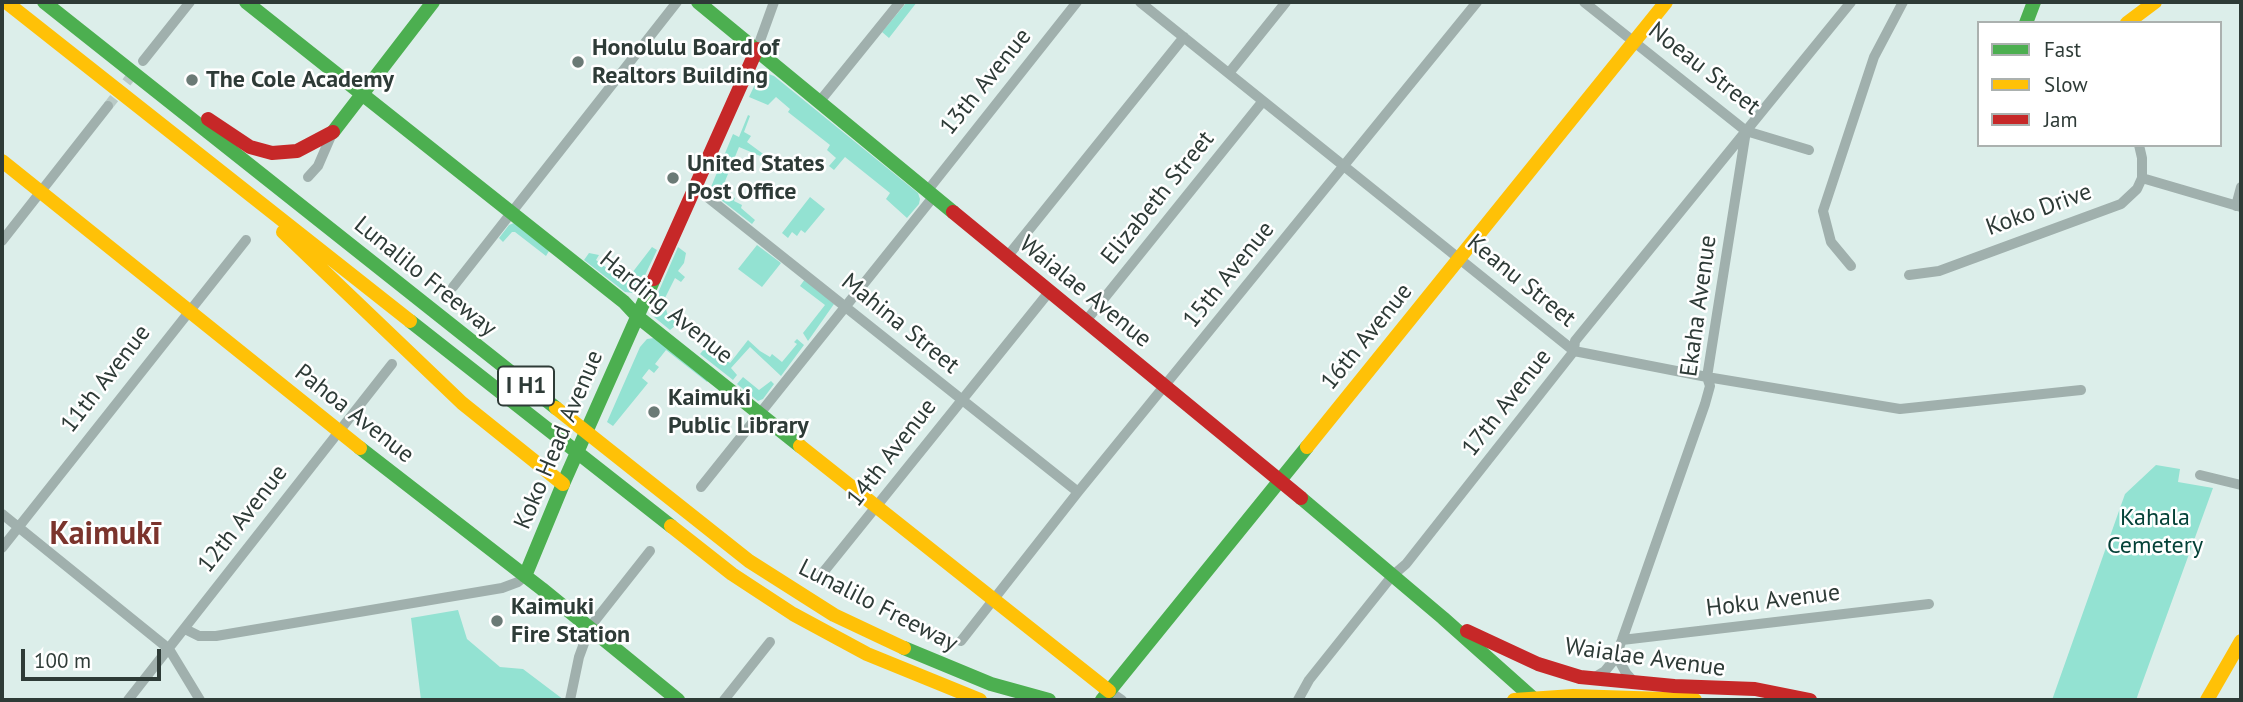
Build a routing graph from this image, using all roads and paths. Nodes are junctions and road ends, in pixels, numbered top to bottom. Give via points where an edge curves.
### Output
1 (6, 2) edge
2 (46, 2) edge
3 (190, 2) edge
4 (247, 2) edge
5 (433, 2) edge
6 (677, 2) edge
7 (698, 2) edge
8 (775, 2) edge
9 (901, 2) edge
10 (1077, 2) edge
11 (1140, 2) edge
12 (1286, 2) edge
13 (1477, 2) edge
14 (1584, 2) edge
15 (1667, 2) edge
16 (1851, 2) edge
17 (1903, 2) edge
18 (2034, 2) edge
19 (2155, 2) edge
20 (2027, 21) edge
21 (2130, 21) edge
22 (1184, 37) junction
23 (1634, 42) junction
24 (757, 49) junction
25 (143, 61) tunnel mouth
26 (1229, 73) junction
27 (361, 93) junction
28 (1263, 100) junction
29 (820, 101) junction
30 (108, 106) tunnel mouth
31 (1746, 131) junction
32 (333, 132) junction
33 (2139, 147) edge
34 (1809, 150) dead end
35 (2, 161) edge
36 (1345, 166) junction
37 (226, 175) junction
38 (307, 177) dead end
39 (2142, 178) junction
40 (2241, 187) edge
41 (696, 188) junction
42 (40, 192) junction
43 (931, 192) junction
44 (2239, 206) edge
45 (512, 213) junction
46 (246, 240) dead end
47 (2, 241) edge
48 (1007, 257) junction
49 (1460, 258) junction
50 (1851, 266) dead end
51 (1909, 275) dead end
52 (453, 287) dead end
53 (1049, 292) junction
54 (844, 306) junction
55 (189, 311) junction
56 (638, 317) junction
57 (1085, 322) junction
58 (1574, 351) junction
59 (392, 364) dead end
60 (1707, 377) junction
61 (1165, 387) junction
62 (2081, 390) dead end
63 (961, 400) junction
64 (760, 414) junction
65 (338, 431) junction
66 (2200, 475) dead end
67 (1280, 481) junction
68 (563, 484) junction
69 (2241, 485) edge
70 (701, 487) dead end
71 (1078, 492) junction
72 (877, 507) junction
73 (2, 514) edge
74 (18, 527) junction
75 (2, 548) edge
76 (650, 551) dead end
77 (821, 575) dead end
78 (526, 576) junction
79 (1392, 576) junction
80 (994, 600) junction
81 (1929, 604) dead end
82 (1443, 618) junction
83 (590, 627) junction
84 (185, 629) junction
85 (1622, 640) junction
86 (961, 641) dead end
87 (2241, 641) edge
88 (770, 642) dead end
89 (169, 649) junction
90 (1592, 679) junction
91 (1636, 683) junction
92 (1674, 686) junction
93 (1106, 696) edge
94 (1525, 698) edge
95 (128, 700) edge
96 (201, 700) edge
97 (570, 700) edge
98 (678, 700) edge
99 (724, 700) edge
100 (980, 700) edge
101 (1049, 700) edge
102 (1122, 700) edge
103 (1298, 700) edge
104 (1695, 700) edge
105 (1766, 700) edge
106 (1811, 700) edge
107 (2207, 700) edge

1 - 37 main road, Lunalilo Freeway / I H1
2 - 32 main road via 250,147 289,152
2 - 101 main road, Lunalilo Freeway / I H1 via 749,561 834,615 888,642 991,684
3 - 25 street
4 - 27 main road, Harding Avenue
5 - 27 main road
6 - 45 street
7 - 24 main road, Waialae Avenue
8 - 24 street, Koko Head Avenue
9 - 29 street
10 - 43 street, 13th Avenue
11 - 22 street, Keanu Street
12 - 26 street
13 - 36 street, 15th Avenue
14 - 23 street, Noeau Street
15 - 23 main road, 16th Avenue
16 - 31 street
17 - 50 street via 1874,57 1823,211 1831,242
18 - 20 main road
19 - 21 main road
22 - 26 street, Keanu Street
22 - 48 street
23 - 31 street, Noeau Street
23 - 49 main road, 16th Avenue
24 - 29 main road, Waialae Avenue
24 - 41 main road, Koko Head Avenue
26 - 28 street, Keanu Street
27 - 32 main road
27 - 45 main road, Harding Avenue
28 - 36 street, Keanu Street
28 - 57 street, Elizabeth Street
29 - 43 main road, Waialae Avenue
30 - 42 street
31 - 34 street, Noeau Street
31 - 58 street, 17th Avenue via 1575,341
31 - 60 street, Ekaha Avenue
32 - 38 street via 318,166
33 - 39 street
35 - 42 main road, Pahoa Avenue
36 - 49 street, Keanu Street
36 - 61 street, 15th Avenue
37 - 68 main road via 462,403
37 - 100 main road, Lunalilo Freeway / I H1 via 732,574 846,644
39 - 44 street
39 - 51 street, Koko Drive via 2121,204 1940,271
40 - 44 street
41 - 54 street, Mahina Street
41 - 56 main road, Koko Head Avenue
42 - 47 street
42 - 55 main road, Pahoa Avenue
43 - 48 main road, Waialae Avenue
43 - 54 street, 13th Avenue
45 - 52 street
45 - 56 main road, Harding Avenue
46 - 55 street, 11th Avenue
48 - 53 main road, Waialae Avenue
49 - 58 street, Keanu Street
49 - 67 main road, 16th Avenue
53 - 57 main road, Waialae Avenue
53 - 63 street, 14th Avenue
54 - 63 street, Mahina Street
54 - 64 street, 13th Avenue
55 - 65 main road, Pahoa Avenue
55 - 74 street, 11th Avenue
56 - 64 main road, Harding Avenue
56 - 68 main road, Koko Head Avenue
57 - 61 main road, Waialae Avenue
58 - 60 street, Keanu Street
58 - 79 street, 17th Avenue
59 - 65 street, 12th Avenue
60 - 62 street, Keanu Street via 1900,409
60 - 85 street, Ekaha Avenue via 1710,386 1705,404
61 - 67 main road, Waialae Avenue
61 - 71 street, 15th Avenue
63 - 71 street, Mahina Street
63 - 72 street, 14th Avenue
64 - 70 street, 13th Avenue
64 - 72 main road, Harding Avenue
65 - 78 main road, Pahoa Avenue
65 - 84 street, 12th Avenue
66 - 69 street
67 - 79 main road, Waialae Avenue
67 - 93 main road, 16th Avenue
68 - 78 main road, Koko Head Avenue
71 - 80 street, 15th Avenue
72 - 77 street, 14th Avenue
72 - 80 main road, Harding Avenue
73 - 74 street
74 - 75 street, 11th Avenue
74 - 89 street
76 - 83 street
78 - 83 main road, Pahoa Avenue
78 - 84 street via 511,586 491,590 216,636 199,636
79 - 82 main road, Waialae Avenue
79 - 103 street, 17th Avenue
80 - 86 street, 15th Avenue
80 - 93 main road, Harding Avenue
81 - 85 street, Hoku Avenue
82 - 90 main road, Waialae Avenue via 1538,664
82 - 94 main road, Waialae Avenue
83 - 97 street
83 - 98 main road, Pahoa Avenue
84 - 89 street, 12th Avenue
85 - 90 street, Ekaha Avenue via 1614,660
85 - 91 street, Ekaha Avenue via 1620,662
87 - 107 main road
88 - 99 street
89 - 95 street, 12th Avenue
89 - 96 street
90 - 91 main road, Waialae Avenue
91 - 92 main road, Waialae Avenue
92 - 105 main road, Waialae Avenue
92 - 106 main road via 1755,689
93 - 102 street, Harding Avenue
94 - 104 main road

